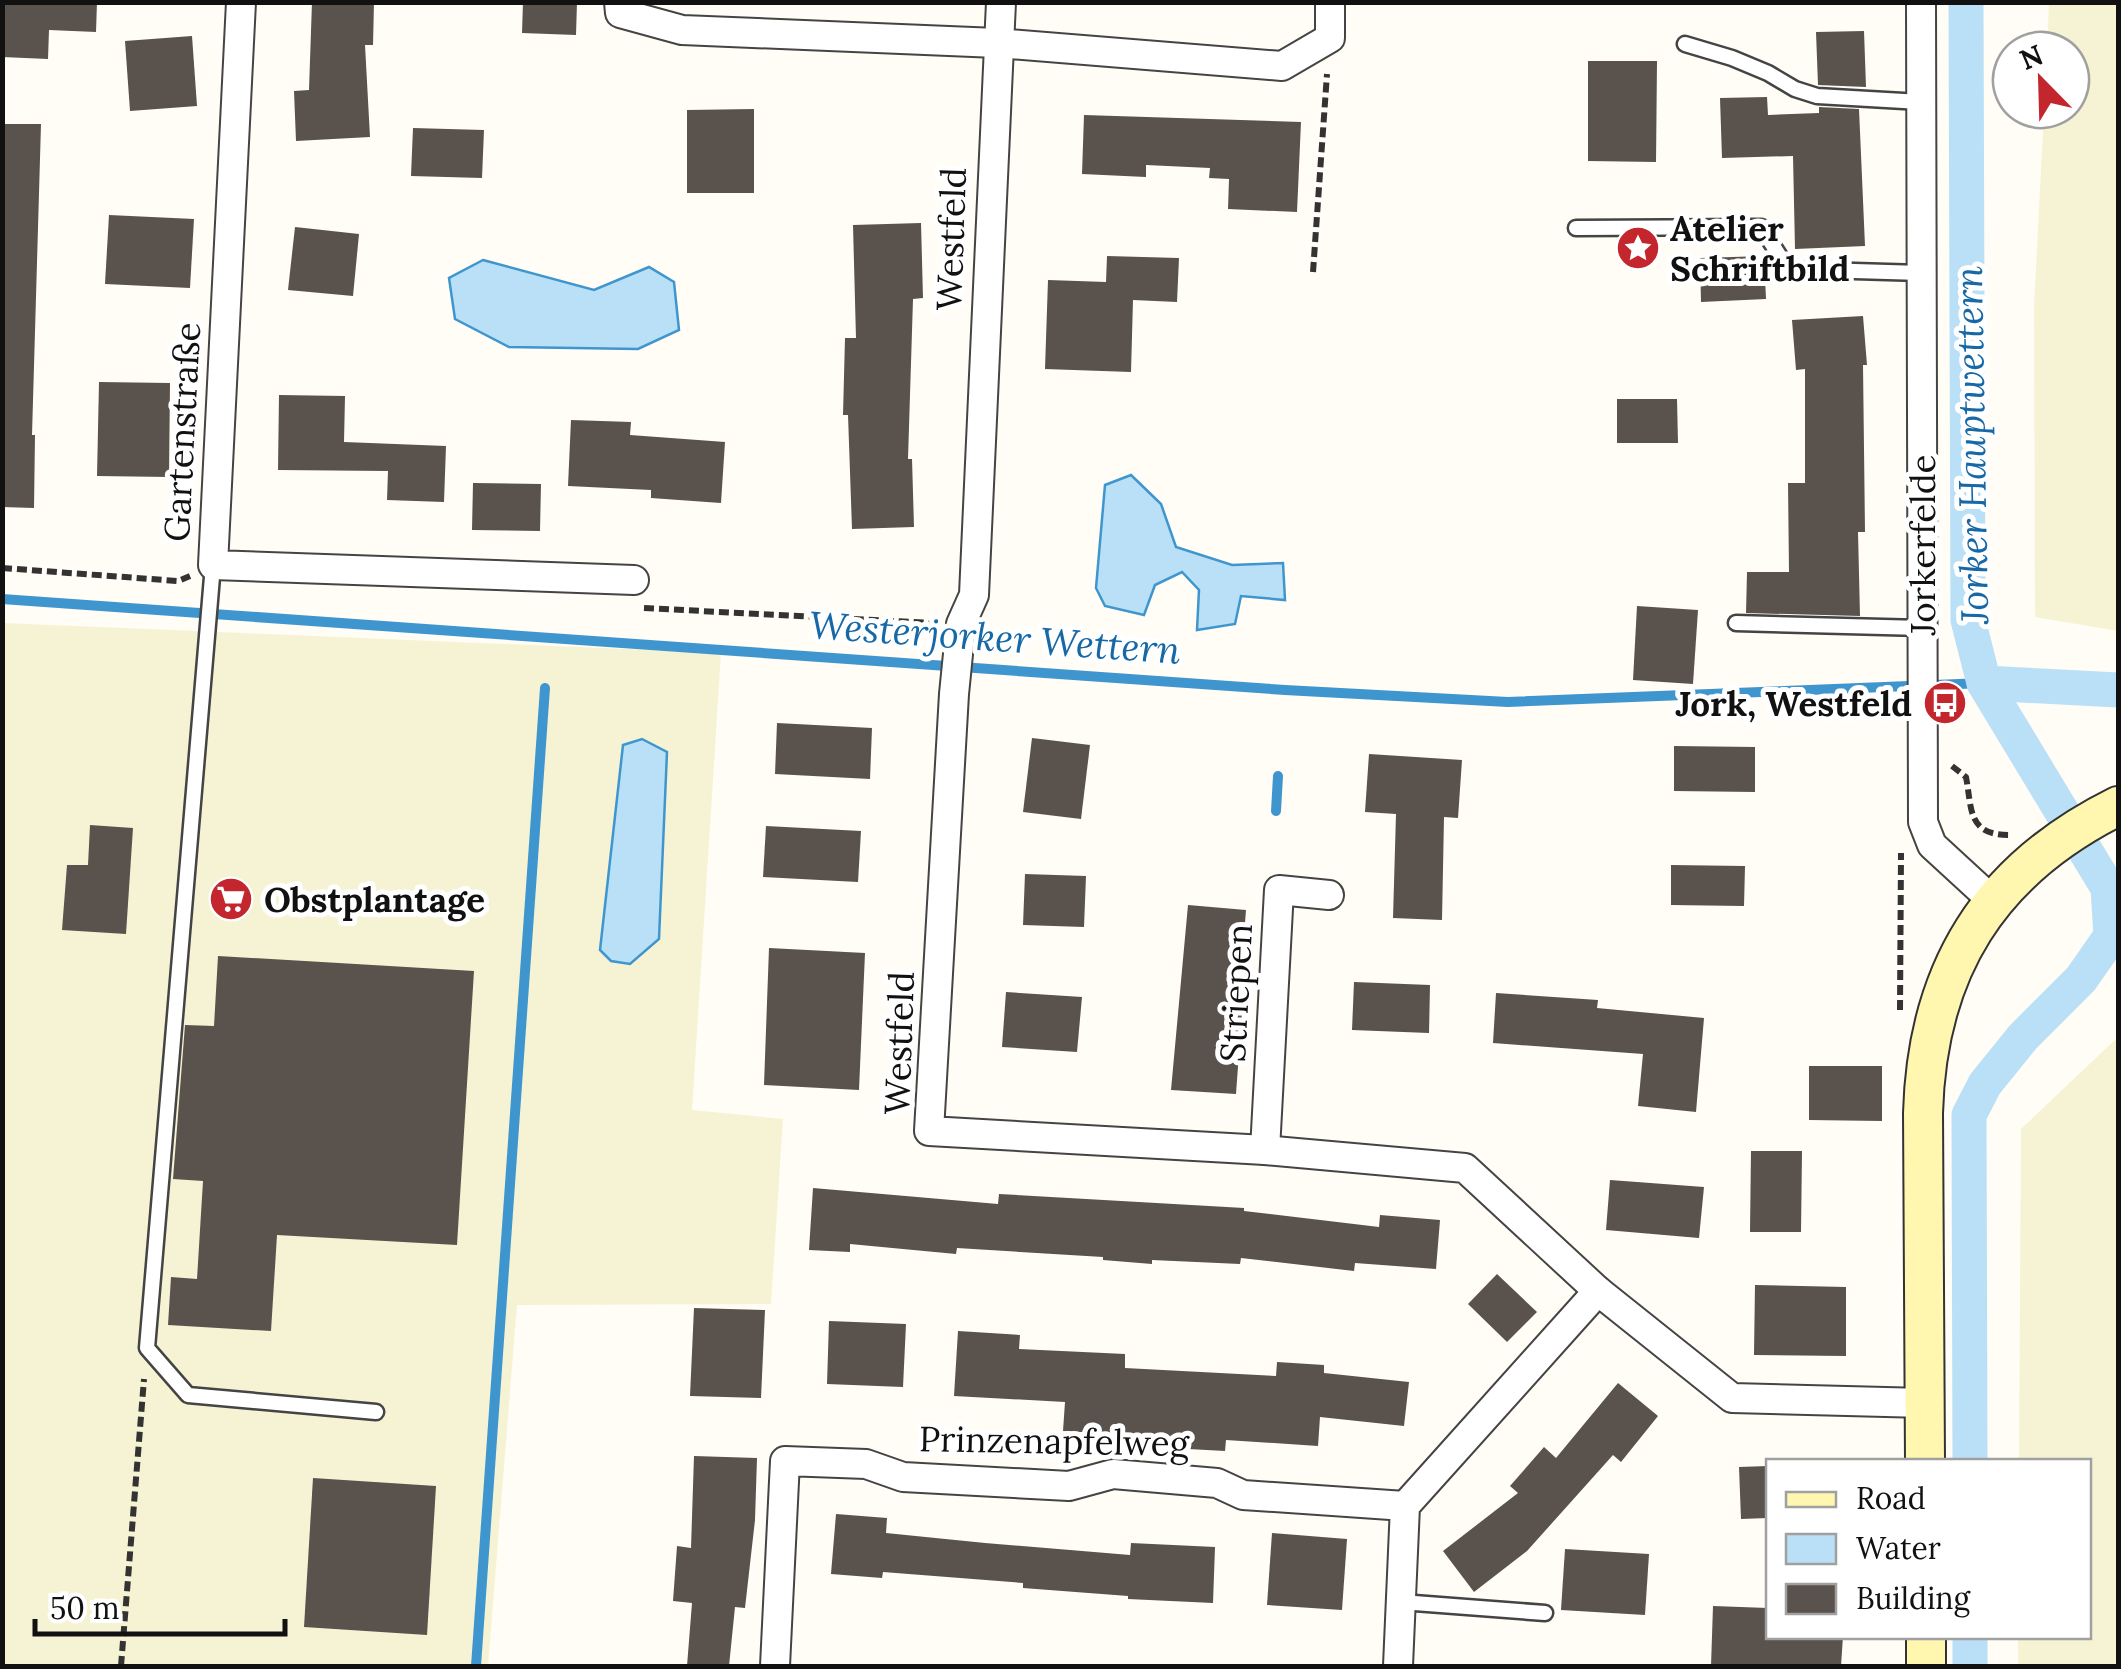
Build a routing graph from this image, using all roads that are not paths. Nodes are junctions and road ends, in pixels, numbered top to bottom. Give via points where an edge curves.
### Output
1 (240, 2) edge
2 (618, 2) edge
3 (1001, 2) edge
4 (1330, 2) edge
5 (1920, 2) edge
6 (997, 43) junction
7 (1685, 44) dead end
8 (1921, 102) junction
9 (1576, 228) dead end
10 (1921, 273) junction
11 (212, 573) junction
12 (634, 580) dead end
13 (1736, 623) dead end
14 (1922, 628) junction
15 (2112, 809) edge
16 (1329, 895) dead end
17 (1994, 902) junction
18 (1265, 1150) junction
19 (1598, 1291) junction
20 (1925, 1404) junction
21 (376, 1412) dead end
22 (1926, 1459) edge
23 (1406, 1506) junction
24 (1401, 1602) junction
25 (1545, 1613) dead end
26 (1926, 1639) edge
27 (775, 1666) edge
28 (1398, 1666) edge
29 (1926, 1666) edge

1 - 11 street, Gartenstraße
2 - 6 street via 620,13 682,30
3 - 6 street, Westfeld
4 - 6 street via 1330,38 1282,66
5 - 8 street, Jorkerfelde
6 - 18 street, Westfeld via 974,596 961,624 954,694 930,1131
7 - 8 lane via 1817,96
8 - 10 street, Jorkerfelde
9 - 10 lane via 1762,226 1788,270
10 - 14 street, Jorkerfelde
11 - 12 street, Gartenstraße
11 - 21 lane via 147,1348 188,1395
13 - 14 lane
14 - 17 street, Jorkerfelde via 1926,836
15 - 17 street via 2031,842 2028,865
16 - 18 street, Striepen via 1279,890
17 - 20 street via 1946,979 1928,1042
18 - 19 street, Westfeld via 1465,1168
19 - 20 street, Westfeld via 1732,1398
19 - 23 street
20 - 22 street
23 - 24 street
23 - 27 street, Prinzenapfelweg via 1243,1495 1216,1483 1112,1474 1069,1486 785,1461
24 - 25 lane
24 - 28 street
26 - 29 street

